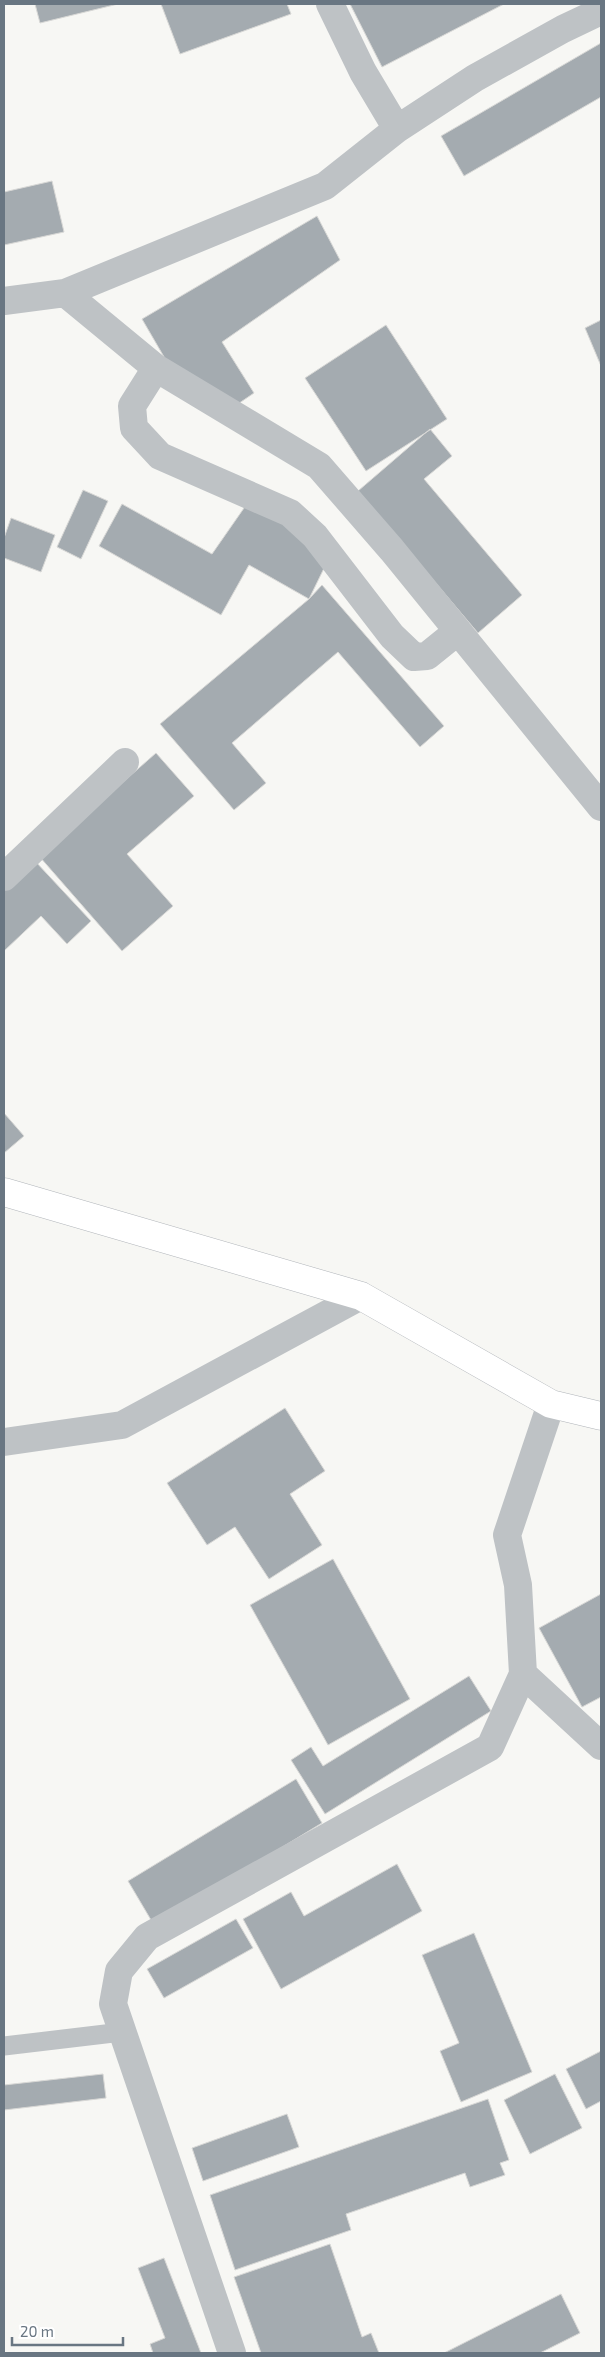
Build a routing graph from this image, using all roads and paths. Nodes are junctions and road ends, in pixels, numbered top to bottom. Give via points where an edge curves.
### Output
1 (330, 4) edge
2 (601, 10) edge
3 (396, 129) junction
4 (65, 293) junction
5 (4, 301) edge
6 (156, 368) junction
7 (458, 631) junction
8 (125, 762) dead end
9 (601, 807) edge
10 (4, 877) edge
11 (4, 1192) edge
12 (361, 1296) junction
13 (551, 1404) junction
14 (601, 1416) edge
15 (4, 1442) edge
16 (523, 1674) junction
17 (601, 1746) edge
18 (122, 2032) junction
19 (4, 2046) edge
20 (232, 2353) edge

1 - 3 street via 363,72
2 - 3 street via 475,78
3 - 4 street via 325,186
4 - 5 street
4 - 6 street
6 - 7 street via 319,466
6 - 7 street via 132,406 134,428 160,456 290,513 315,536 392,636 414,658 427,656
7 - 9 street
8 - 10 street
11 - 12 street
12 - 13 street
12 - 15 street via 122,1425
13 - 14 street
13 - 16 street via 507,1535 518,1585
16 - 17 street
16 - 18 street via 490,1747 147,1937 119,1971 113,2004
18 - 19 lane
18 - 20 street

